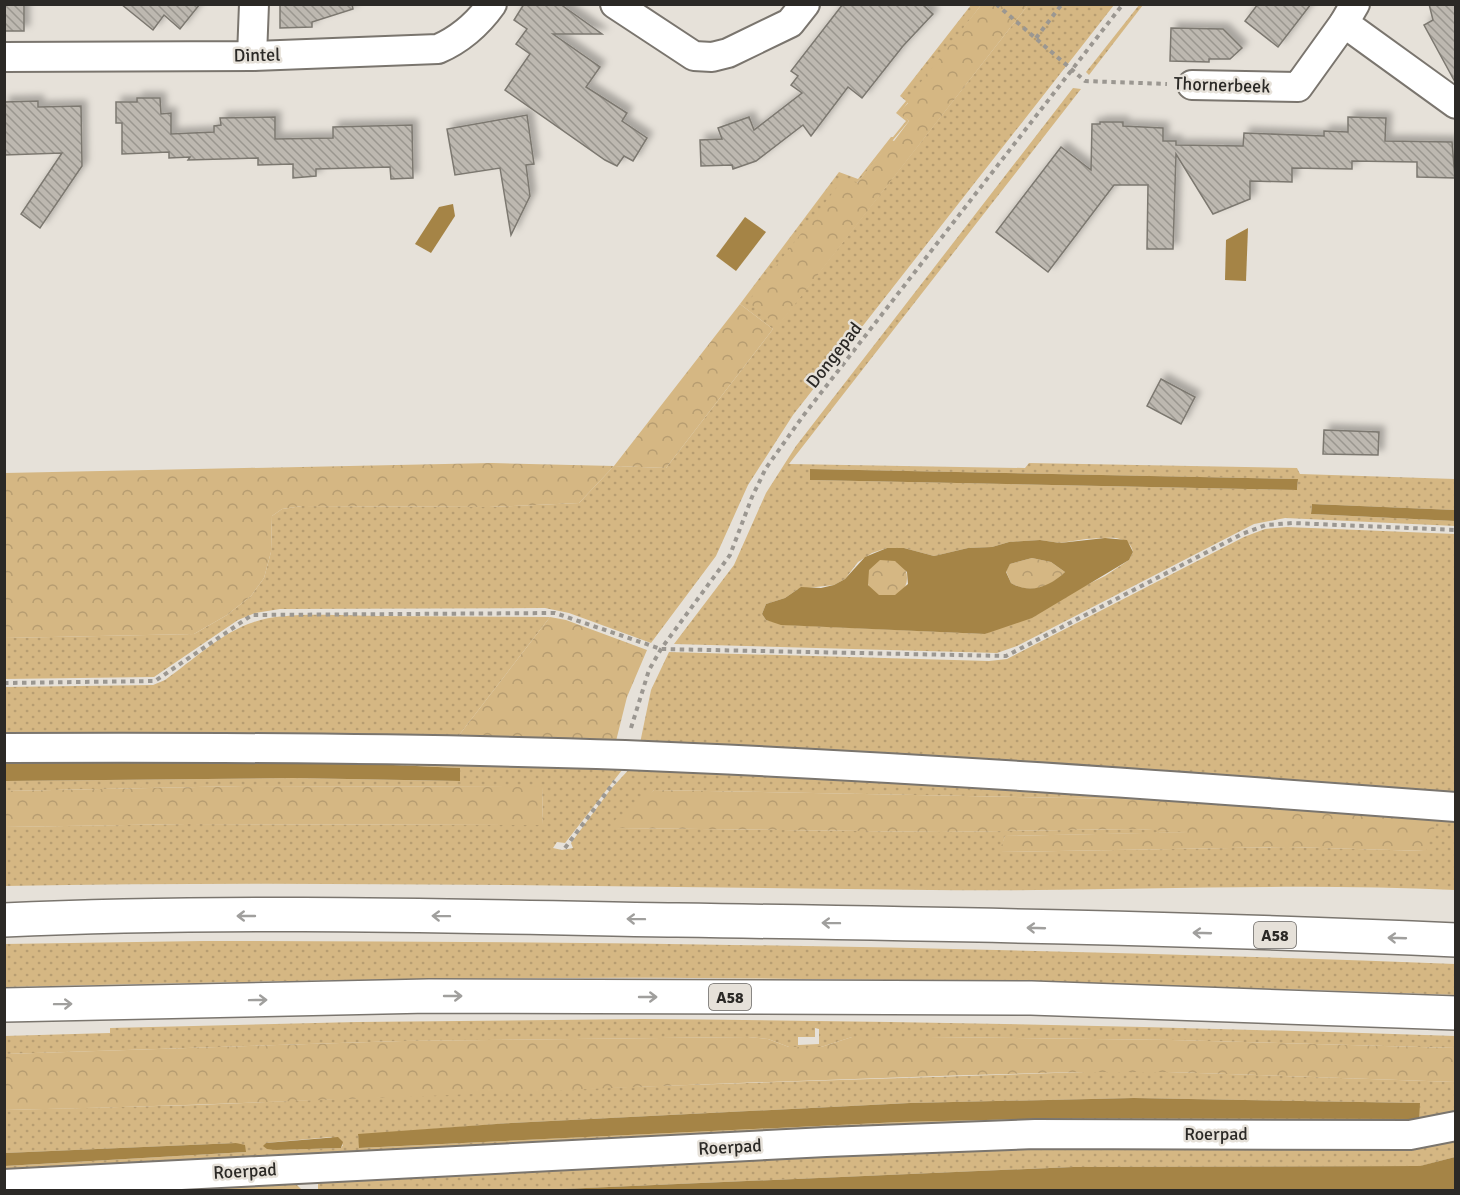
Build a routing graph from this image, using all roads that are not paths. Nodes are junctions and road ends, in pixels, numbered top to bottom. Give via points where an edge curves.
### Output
1 (254, 4) edge
2 (492, 4) edge
3 (615, 4) edge
4 (805, 4) edge
5 (1349, 14) edge
6 (252, 56) junction
7 (4, 57) edge
8 (1192, 85) road end
9 (1455, 104) edge
10 (4, 748) edge
11 (1455, 807) edge
12 (4, 920) edge
13 (1455, 940) edge
14 (4, 1005) edge
15 (1455, 1013) edge
16 (1455, 1126) edge
17 (4, 1184) edge

1 - 6 street
2 - 6 street, Dintel via 458,40 438,49
3 - 4 street via 694,56 712,57 790,24
5 - 8 street, Thornerbeek via 1298,87
5 - 9 street, Thornerbeek
6 - 7 street, Dintel
10 - 11 street via 242,747 1197,787
13 -> 12 highway, A58 via 454,916 76,916
14 -> 15 highway, A58 via 429,996 1031,998
16 - 17 street, Roerpad via 1410,1135 1047,1134 826,1142

